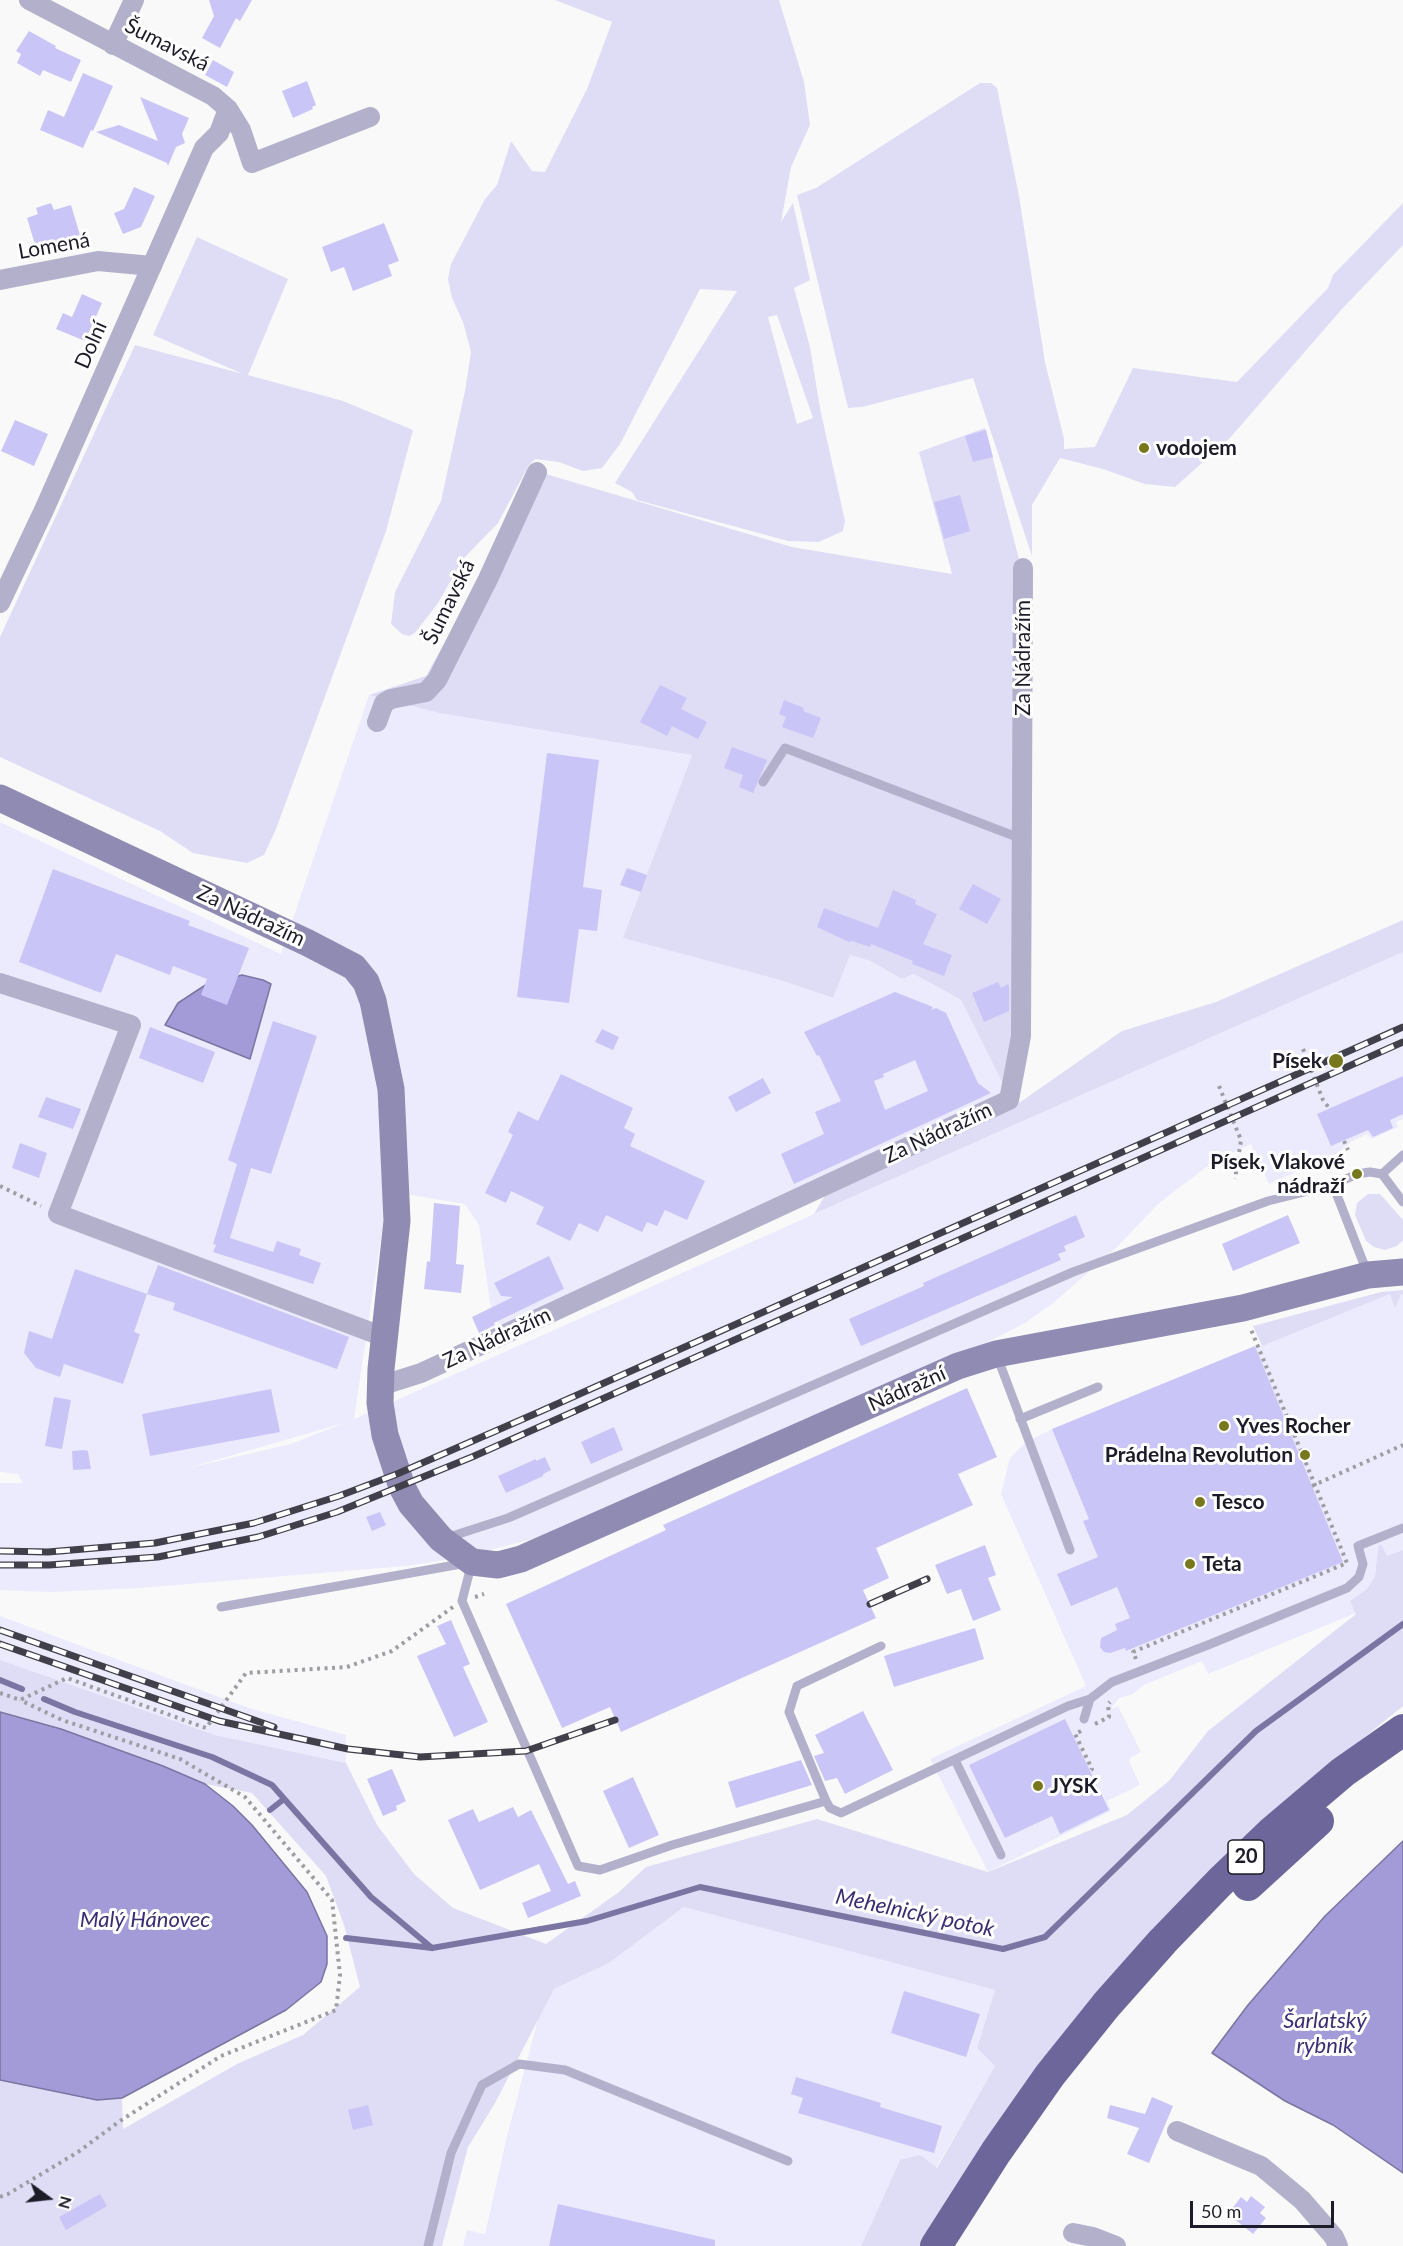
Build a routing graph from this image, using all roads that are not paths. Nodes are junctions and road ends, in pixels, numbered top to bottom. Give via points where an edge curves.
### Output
1 (28, 0) edge
2 (134, 0) edge
3 (113, 45) junction
4 (228, 110) junction
5 (370, 117) dead end
6 (152, 266) junction
7 (0, 280) edge
8 (537, 472) dead end
9 (1023, 567) dead end
10 (2, 593) edge
11 (377, 722) dead end
12 (763, 782) dead end
13 (0, 798) edge
14 (1022, 839) junction
15 (0, 983) edge
16 (1403, 1155) edge
17 (1383, 1174) junction
18 (1333, 1185) junction
19 (1403, 1202) edge
20 (1403, 1272) edge
21 (1368, 1275) junction
22 (384, 1336) junction
23 (996, 1354) junction
24 (380, 1386) junction
25 (1098, 1387) dead end
26 (1020, 1419) junction
27 (1403, 1528) edge
28 (441, 1539) junction
29 (1070, 1550) dead end
30 (472, 1562) junction
31 (222, 1607) dead end
32 (881, 1646) dead end
33 (1090, 1699) junction
34 (1084, 1719) dead end
35 (1403, 1730) edge
36 (1403, 1755) edge
37 (955, 1760) junction
38 (826, 1802) junction
39 (1000, 1855) dead end
40 (1177, 2131) dead end
41 (788, 2161) dead end
42 (1072, 2233) dead end
43 (428, 2246) edge
44 (936, 2246) edge
45 (960, 2246) edge
46 (1116, 2246) edge
47 (1338, 2246) edge

1 - 3 street, Šumavská
2 - 3 street
3 - 4 street, Šumavská via 213,96
4 - 5 street, Šumavská via 241,130 252,163
4 - 6 street, Dolní via 219,134 204,148
6 - 7 street, Lomená via 98,261
6 - 10 street, Dolní via 49,500
8 - 11 street, Šumavská via 437,680 426,692 384,704
9 - 14 street, Za Nádražím
12 - 14 lane via 785,748
13 - 22 main road, Za Nádražím via 308,943 354,967 366,982 391,1089 397,1221
14 - 24 street, Za Nádražím via 1021,1036 1009,1100 421,1373
15 - 22 street via 131,1025 58,1214
16 - 17 lane
17 - 18 lane via 1357,1174
17 - 19 lane
18 - 21 lane
18 - 28 lane via 1268,1201 1074,1272 508,1518
20 - 21 main road, Nádražní
21 - 23 main road, Nádražní via 1243,1308
22 - 24 main road, Za Nádražím
23 - 26 lane
23 - 30 main road, Nádražní via 958,1366 521,1559 498,1565
24 - 28 main road, Za Nádražím via 385,1435 402,1487 422,1519
25 - 26 lane
26 - 29 lane
27 - 33 lane via 1358,1546 1363,1564 1359,1577 1347,1588 1112,1682
28 - 30 main road
30 - 31 lane
30 - 38 lane via 462,1600 578,1866 600,1870 672,1845
32 - 38 lane via 797,1686 789,1712
33 - 34 lane
33 - 37 lane
35 - 44 highway, 20 via 1343,1772 1271,1833 1163,1941 1050,2075
36 - 45 highway, 20 via 1359,1786 1297,1839 1170,1965 1066,2088
37 - 38 lane via 841,1813
37 - 39 lane
40 - 47 street via 1261,2166 1302,2200
41 - 43 lane via 565,2070 519,2064 482,2085 451,2153
42 - 46 street

